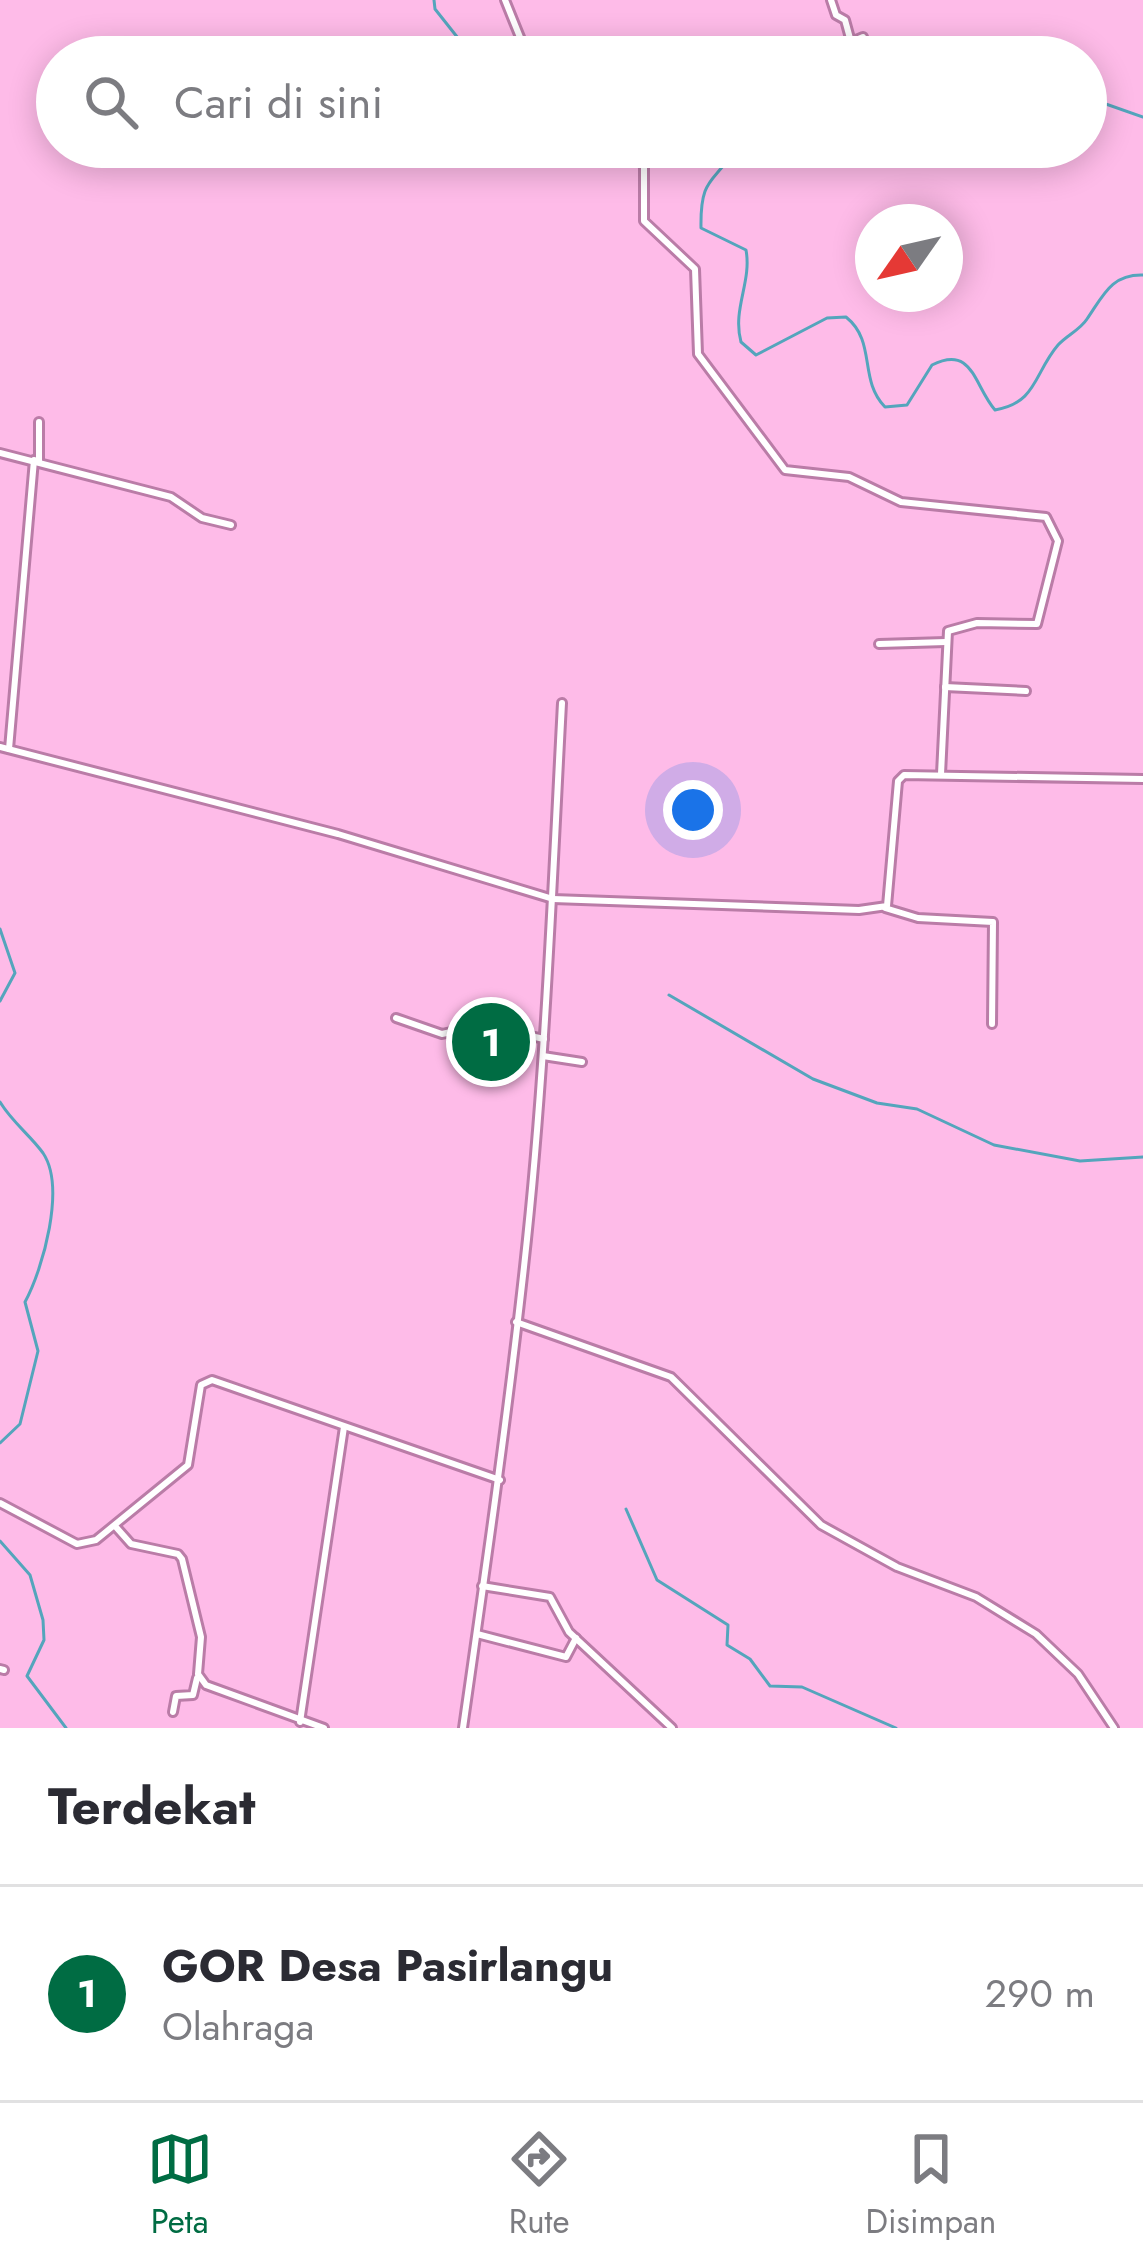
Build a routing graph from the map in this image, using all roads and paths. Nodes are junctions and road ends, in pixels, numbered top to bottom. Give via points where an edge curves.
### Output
1 (505, 0) edge
2 (831, 0) edge
3 (520, 36) edge
4 (849, 36) edge
5 (644, 168) edge
6 (39, 422) dead end
7 (0, 453) edge
8 (37, 461) junction
9 (231, 525) dead end
10 (946, 642) junction
11 (879, 644) dead end
12 (945, 686) junction
13 (1026, 691) dead end
14 (562, 703) dead end
15 (4, 748) edge
16 (940, 774) junction
17 (1143, 779) edge
18 (553, 899) junction
19 (885, 908) junction
20 (396, 1018) dead end
21 (992, 1024) dead end
22 (544, 1039) junction
23 (543, 1056) junction
24 (582, 1062) dead end
25 (516, 1322) junction
26 (344, 1427) junction
27 (500, 1480) junction
28 (0, 1503) edge
29 (115, 1526) junction
30 (482, 1586) junction
31 (477, 1634) junction
32 (576, 1638) junction
33 (198, 1674) junction
34 (173, 1712) dead end
35 (300, 1722) junction
36 (324, 1728) edge
37 (463, 1728) edge
38 (672, 1728) edge
39 (1114, 1728) edge

1 - 3 street
2 - 4 street
5 - 10 street via 644,221 695,268 698,354 775,462 794,473 849,477 901,502 1052,521 1058,541 1036,624 955,626
6 - 8 street
7 - 8 street
8 - 9 street via 171,497
8 - 15 street
10 - 11 street
10 - 12 street
12 - 13 street
12 - 16 street
14 - 18 street
15 - 18 street
16 - 17 street
16 - 19 street via 898,781
18 - 19 street
18 - 22 street
19 - 21 street via 993,922
20 - 22 street via 442,1034 482,1025
22 - 23 street
23 - 24 street
23 - 25 street
25 - 27 street
25 - 39 street via 671,1378 820,1525 976,1597 1036,1634 1078,1674
26 - 27 street
26 - 29 street via 206,1380 188,1465
26 - 35 street
27 - 30 street
28 - 29 street via 76,1544
29 - 33 street via 130,1544 182,1559 201,1637
30 - 31 street
30 - 32 street via 546,1594
31 - 32 street via 566,1657
31 - 37 street
32 - 38 street
33 - 34 street via 194,1693 177,1695
33 - 35 street via 206,1685
35 - 36 street

